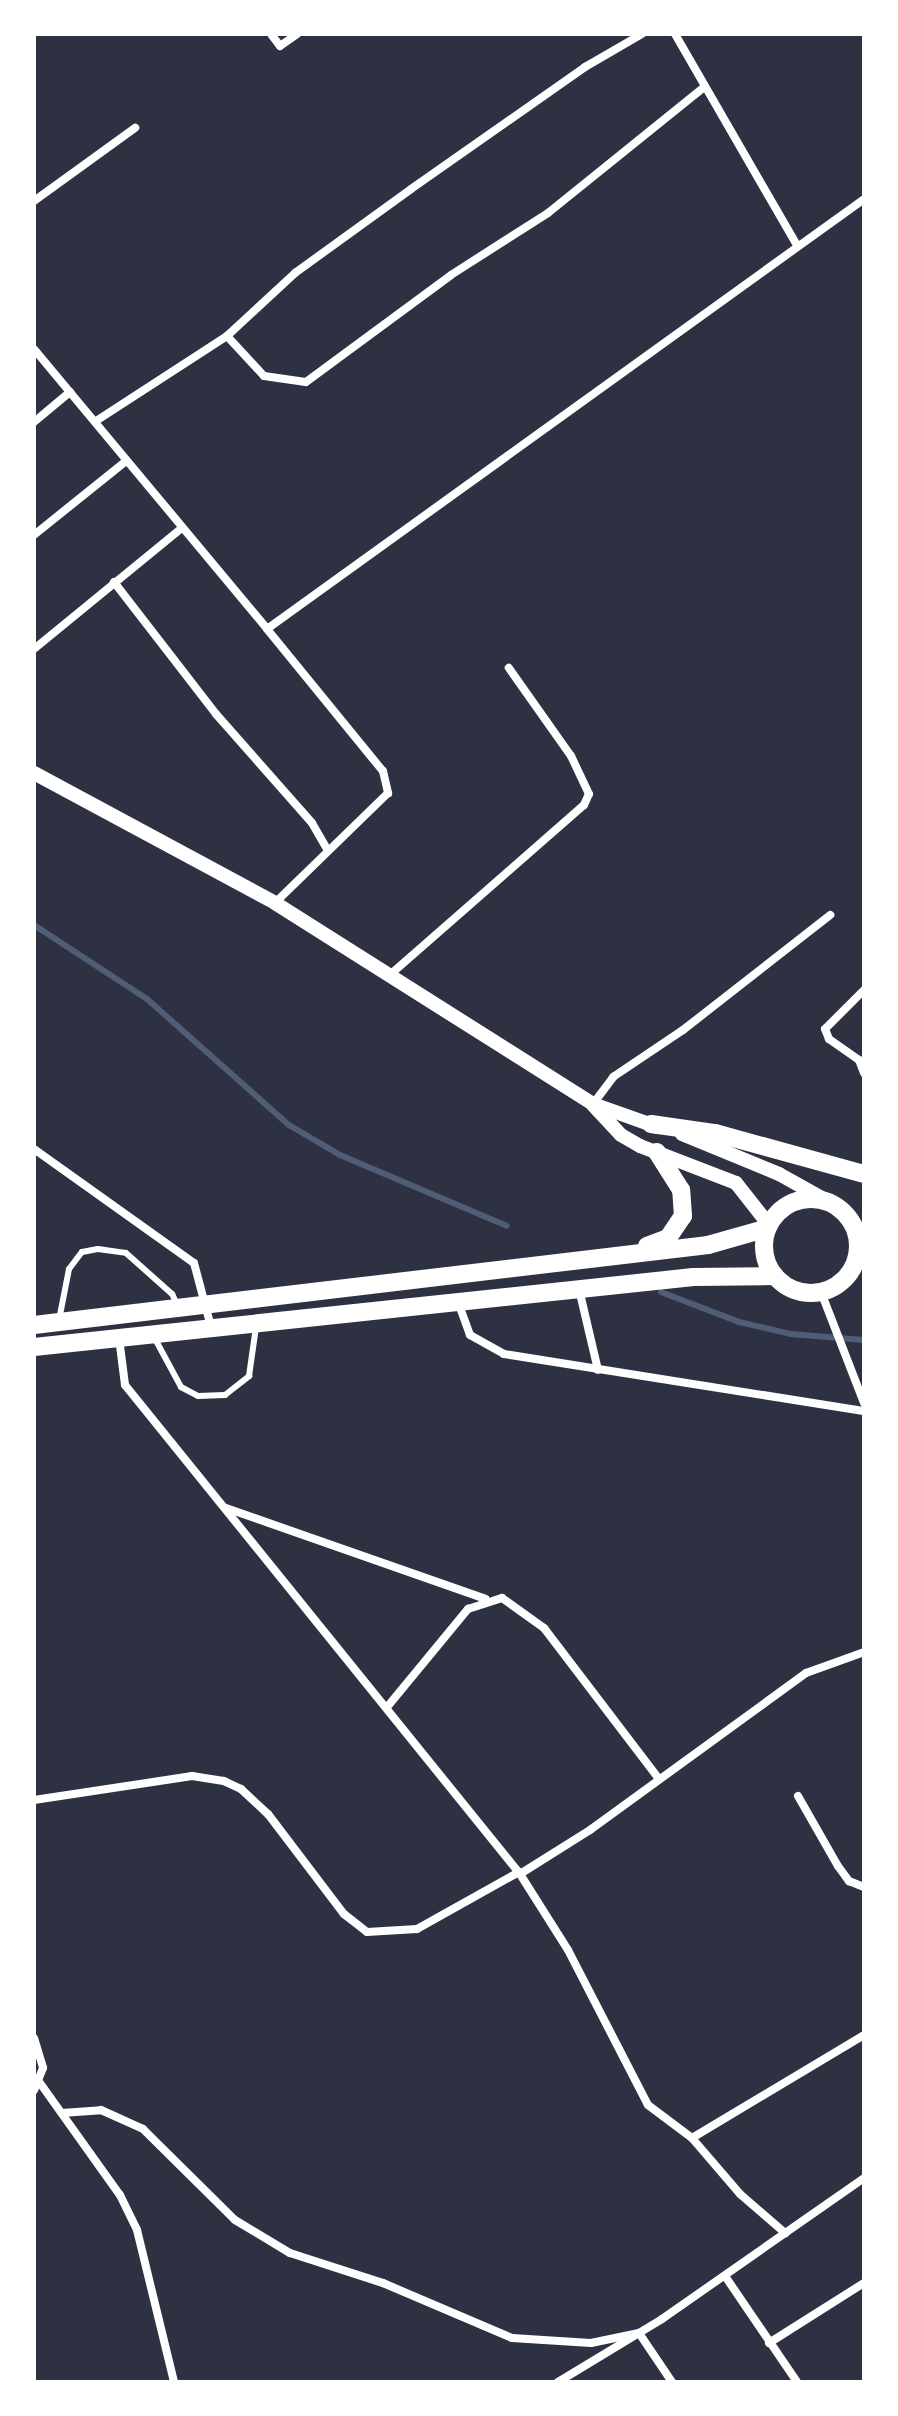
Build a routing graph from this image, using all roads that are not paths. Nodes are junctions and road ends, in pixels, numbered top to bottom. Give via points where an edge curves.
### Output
1 (271, 34) edge
2 (297, 34) edge
3 (642, 34) edge
4 (675, 34) edge
5 (704, 87) junction
6 (135, 128) dead end
7 (864, 199) edge
8 (34, 201) edge
9 (796, 244) junction
10 (227, 336) junction
11 (34, 349) edge
12 (70, 392) junction
13 (96, 421) junction
14 (34, 422) edge
15 (126, 461) junction
16 (182, 528) junction
17 (34, 535) edge
18 (114, 582) junction
19 (267, 629) junction
20 (34, 649) edge
21 (509, 668) dead end
22 (34, 773) edge
23 (328, 851) junction
24 (275, 903) junction
25 (830, 915) dead end
26 (392, 973) junction
27 (864, 990) edge
28 (864, 1073) edge
29 (593, 1104) junction
30 (651, 1124) junction
31 (34, 1149) edge
32 (657, 1152) junction
33 (864, 1174) edge
34 (833, 1204) junction
35 (864, 1213) edge
36 (769, 1226) junction
37 (622, 1254) junction
38 (864, 1271) edge
39 (775, 1276) junction
40 (843, 1281) junction
41 (579, 1289) junction
42 (821, 1292) junction
43 (457, 1302) junction
44 (207, 1306) junction
45 (180, 1309) junction
46 (256, 1321) junction
47 (59, 1322) junction
48 (34, 1325) edge
49 (211, 1327) junction
50 (153, 1333) junction
51 (119, 1338) junction
52 (34, 1347) edge
53 (598, 1370) junction
54 (864, 1403) edge
55 (864, 1411) edge
56 (225, 1508) junction
57 (486, 1599) junction
58 (864, 1652) edge
59 (388, 1706) junction
60 (659, 1779) junction
61 (798, 1796) dead end
62 (34, 1800) edge
63 (519, 1873) junction
64 (864, 1887) edge
65 (864, 2035) edge
66 (34, 2038) edge
67 (37, 2087) edge
68 (62, 2113) junction
69 (692, 2138) junction
70 (864, 2178) edge
71 (785, 2233) junction
72 (725, 2276) junction
73 (864, 2283) edge
74 (639, 2333) junction
75 (769, 2343) junction
76 (174, 2382) edge
77 (558, 2382) edge
78 (672, 2382) edge
79 (797, 2382) edge

1 - 2 street via 280,46
3 - 10 street via 585,67 295,273
4 - 5 street
5 - 9 street
5 - 10 street via 548,213 451,275 306,382 264,376
6 - 8 street
7 - 9 street
9 - 19 street
10 - 13 street
11 - 12 street
12 - 13 street
12 - 14 street
13 - 15 street
15 - 16 street
15 - 17 street
16 - 18 street
16 - 19 street
18 - 20 street
18 - 23 street via 225,724 312,823
19 - 23 street via 383,771 388,793
21 - 26 street via 587,780 589,794 584,805
22 - 24 street
23 - 24 street
24 - 26 street
25 - 29 street via 683,1030 613,1077
26 - 29 street
27 - 28 street via 825,1029 829,1039 859,1060
29 - 30 street
29 - 32 street via 621,1135
30 - 33 main road via 715,1133
30 - 34 street via 753,1161
31 - 44 street via 194,1263
32 - 36 street via 736,1183
32 - 37 main road via 681,1190 683,1216 668,1238
34 - 35 main road
34 - 36 main road via 795,1202
34 - 40 main road via 855,1227 858,1242 852,1269
36 - 37 main road via 708,1245
36 - 39 main road via 765,1253
37 - 44 main road
38 - 40 main road
39 - 41 main road
39 - 42 main road via 796,1290
40 - 42 main road
41 - 43 main road
41 - 53 street
42 - 54 street
43 - 46 main road
43 - 53 street via 460,1321 481,1345 528,1360
44 - 45 main road
44 - 49 street
45 - 47 main road
45 - 47 lane via 126,1253 98,1249 82,1252 69,1269
46 - 49 main road
46 - 50 lane via 249,1376 225,1395 198,1396 181,1387
47 - 48 main road
49 - 50 main road
50 - 51 main road
51 - 52 main road
51 - 56 street via 125,1385
53 - 55 street
56 - 57 street
56 - 59 street
57 - 59 street via 468,1609
57 - 60 street via 502,1598 544,1628
58 - 60 street via 806,1673
59 - 63 street
60 - 63 street
61 - 64 street via 838,1866 849,1881
62 - 63 street via 192,1776 224,1781 268,1814 344,1914 367,1932 417,1929
63 - 69 street via 568,1950 637,2090 657,2116
65 - 69 street
66 - 67 street via 42,2059
67 - 68 street
68 - 74 street via 118,2114 143,2129 216,2204 257,2236 437,2305 487,2330 558,2344
68 - 76 street via 120,2195 137,2230
69 - 71 street via 740,2194
70 - 71 street
71 - 72 street
72 - 74 street
72 - 75 street
73 - 75 street
74 - 77 street
74 - 78 street
75 - 79 street

